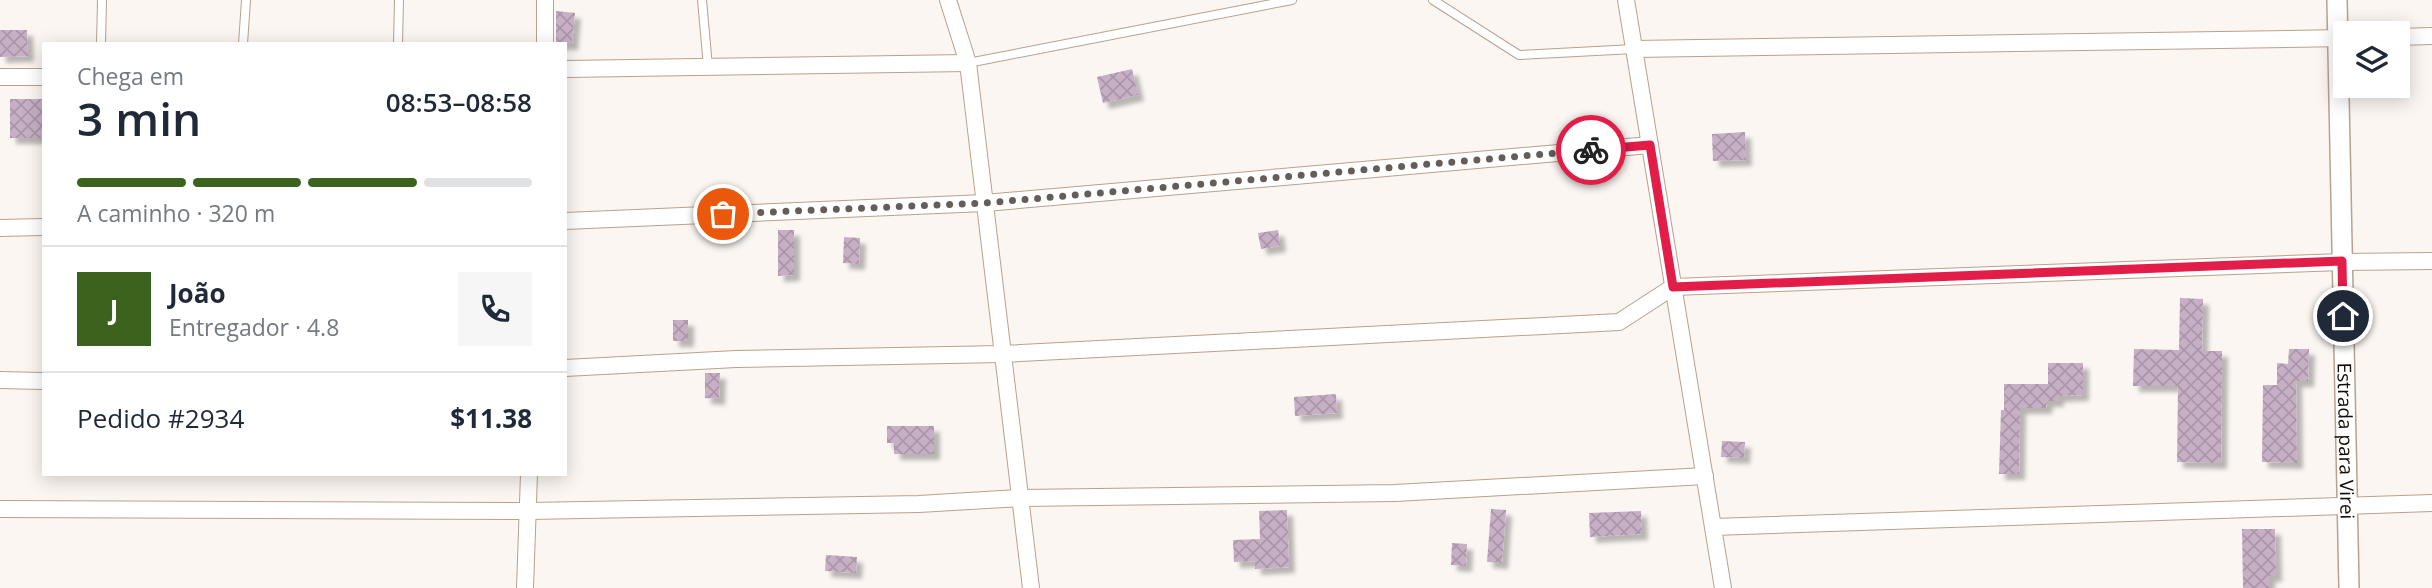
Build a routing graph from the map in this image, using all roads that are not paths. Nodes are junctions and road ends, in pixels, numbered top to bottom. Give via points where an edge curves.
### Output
1 (102, 0) edge
2 (246, 0) edge
3 (399, 0) edge
4 (545, 0) edge
5 (702, 0) edge
6 (948, 0) edge
7 (1293, 0) edge
8 (1433, 0) edge
9 (1626, 0) edge
10 (2337, 0) edge
11 (2339, 21) edge
12 (2432, 36) edge
13 (2410, 37) edge
14 (2333, 38) edge
15 (101, 42) edge
16 (243, 42) edge
17 (398, 42) edge
18 (545, 42) edge
19 (1634, 50) junction
20 (968, 63) junction
21 (708, 67) junction
22 (567, 69) edge
23 (0, 77) edge
24 (42, 77) edge
25 (2341, 98) edge
26 (1650, 145) junction
27 (985, 203) junction
28 (567, 221) edge
29 (42, 227) edge
30 (0, 228) edge
31 (2342, 261) junction
32 (2432, 261) edge
33 (1673, 287) junction
34 (1003, 354) junction
35 (567, 368) edge
36 (0, 380) edge
37 (42, 381) edge
38 (529, 476) edge
39 (1704, 476) junction
40 (1020, 498) junction
41 (2432, 503) edge
42 (2347, 506) junction
43 (0, 509) edge
44 (528, 511) junction
45 (1713, 527) junction
46 (525, 588) edge
47 (1031, 588) edge
48 (1723, 588) edge
49 (2349, 588) edge

1 - 15 lane
2 - 16 lane
3 - 17 lane
4 - 18 street
5 - 21 lane
6 - 20 street
7 - 20 lane
8 - 19 lane via 1519,55
9 - 19 street
10 - 11 street, Estrada para Virei
12 - 13 street
14 - 19 street
19 - 26 street
20 - 21 street
20 - 27 street
21 - 22 street
23 - 24 street
25 - 31 street, Estrada para Virei
26 - 27 street
26 - 33 street
27 - 28 street
27 - 34 street
29 - 30 street
31 - 32 street
31 - 33 street
31 - 42 street, Estrada para Virei
33 - 34 street via 1619,321
33 - 39 street
34 - 35 street via 736,359
34 - 40 street
36 - 37 street
38 - 44 street
39 - 40 street via 1395,493
39 - 45 street
40 - 44 street
40 - 47 street
41 - 42 street
42 - 45 street
42 - 49 street, Estrada para Virei
43 - 44 street
44 - 46 street
45 - 48 street

